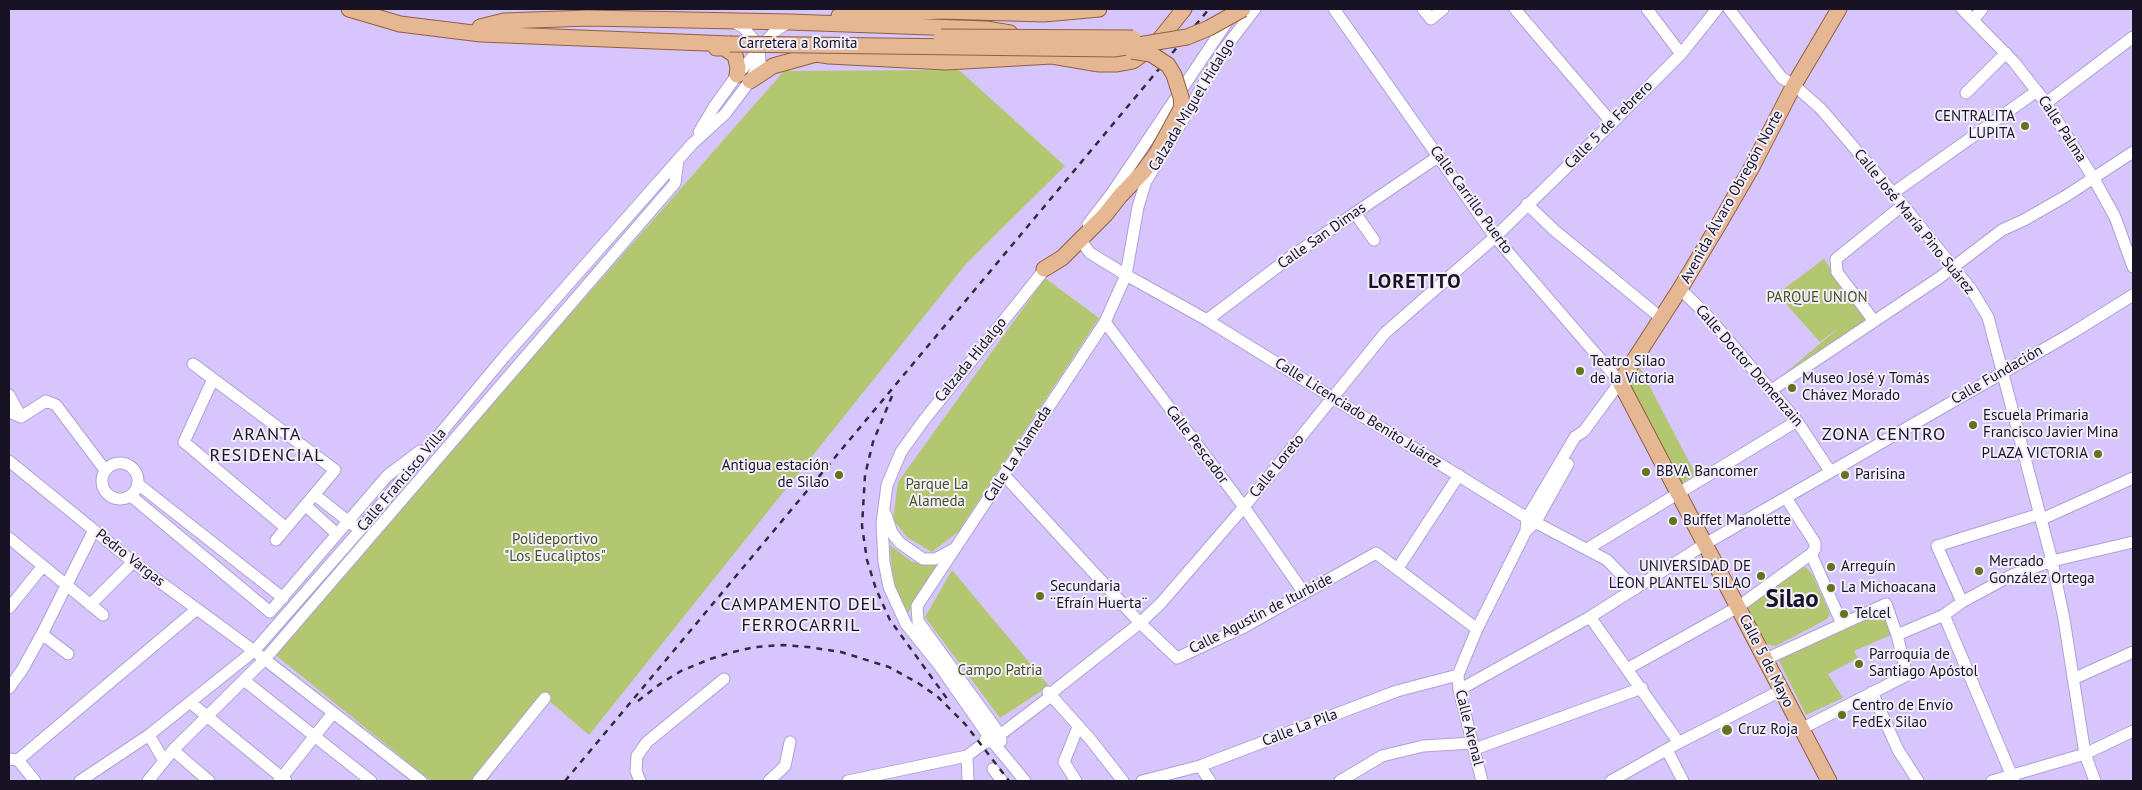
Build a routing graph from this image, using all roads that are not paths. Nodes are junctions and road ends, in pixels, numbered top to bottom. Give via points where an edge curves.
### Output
1 (349, 9) edge
2 (371, 9) edge
3 (1099, 9) edge
4 (1184, 9) edge
5 (1226, 9) edge
6 (1235, 9) edge
7 (1243, 9) edge
8 (1255, 9) edge
9 (1334, 9) edge
10 (1423, 9) edge
11 (1443, 9) edge
12 (1516, 9) edge
13 (1647, 9) edge
14 (1717, 9) edge
15 (1730, 9) edge
16 (1838, 9) edge
17 (1962, 9) edge
18 (1982, 9) edge
19 (1974, 19) junction
20 (789, 22) junction
21 (813, 24) junction
22 (481, 30) junction
23 (731, 34) junction
24 (1025, 37) junction
25 (2133, 37) edge
26 (1211, 45) junction
27 (759, 49) junction
28 (1114, 49) junction
29 (1058, 50) junction
30 (1222, 52) junction
31 (2006, 53) junction
32 (1680, 54) junction
33 (822, 55) junction
34 (744, 78) junction
35 (1794, 85) junction
36 (2037, 91) junction
37 (1966, 93) dead end
38 (2046, 103) junction
39 (1612, 123) junction
40 (1147, 140) junction
41 (1161, 152) junction
42 (2133, 152) edge
43 (1439, 156) junction
44 (678, 159) junction
45 (2094, 179) junction
46 (1893, 193) junction
47 (1528, 204) junction
48 (1903, 205) junction
49 (1138, 207) joint
50 (1355, 213) junction
51 (1084, 236) junction
52 (1495, 237) junction
53 (1374, 240) dead end
54 (1953, 267) junction
55 (2133, 267) edge
56 (1044, 269) junction
57 (1126, 276) junction
58 (1680, 290) junction
59 (2133, 295) edge
60 (1661, 318) junction
61 (1207, 320) junction
62 (1874, 321) junction
63 (1104, 322) junction
64 (193, 364) dead end
65 (2003, 372) junction
66 (214, 379) junction
67 (1620, 382) junction
68 (1770, 390) junction
69 (9, 396) edge
70 (1333, 396) junction
71 (9, 412) edge
72 (20, 416) junction
73 (1797, 421) junction
74 (435, 439) junction
75 (9, 462) edge
76 (105, 470) junction
77 (1830, 471) junction
78 (1004, 475) junction
79 (1459, 475) junction
80 (2133, 478) edge
81 (138, 484) junction
82 (1677, 493) junction
83 (315, 495) junction
84 (131, 496) junction
85 (1786, 498) junction
86 (884, 501) junction
87 (306, 506) junction
88 (1244, 507) junction
89 (2041, 516) junction
90 (348, 521) junction
91 (1530, 524) junction
92 (286, 528) junction
93 (94, 530) junction
94 (360, 530) junction
95 (337, 534) junction
96 (9, 538) edge
97 (276, 540) dead end
98 (2133, 542) edge
99 (1705, 544) junction
100 (956, 548) junction
101 (1587, 549) junction
102 (1811, 554) junction
103 (2052, 561) junction
104 (133, 562) junction
105 (43, 566) junction
106 (1398, 568) junction
107 (66, 585) junction
108 (1635, 589) junction
109 (1304, 593) junction
110 (279, 601) junction
111 (1962, 602) junction
112 (90, 604) junction
113 (1738, 607) junction
114 (9, 608) edge
115 (197, 609) junction
116 (288, 613) junction
117 (103, 615) dead end
118 (1944, 615) junction
119 (1590, 617) junction
120 (912, 622) junction
121 (1140, 623) junction
122 (1842, 624) junction
123 (1477, 629) junction
124 (42, 634) junction
125 (1897, 635) junction
126 (254, 651) junction
127 (2133, 652) edge
128 (68, 654) dead end
129 (1766, 659) junction
130 (265, 660) junction
131 (1627, 669) junction
132 (1458, 675) junction
133 (2073, 678) junction
134 (724, 679) dead end
135 (245, 681) junction
136 (9, 688) edge
137 (1642, 688) junction
138 (1459, 690) junction
139 (1782, 690) junction
140 (1872, 692) junction
141 (1051, 693) junction
142 (545, 698) dead end
143 (191, 703) junction
144 (333, 713) junction
145 (206, 717) junction
146 (1078, 727) junction
147 (1801, 729) junction
148 (2133, 731) edge
149 (148, 735) junction
150 (992, 736) junction
151 (314, 737) junction
152 (790, 742) dead end
153 (1680, 742) junction
154 (1474, 746) junction
155 (173, 750) junction
156 (1667, 750) junction
157 (2085, 754) junction
158 (967, 756) junction
159 (13, 760) edge
160 (164, 761) junction
161 (1200, 766) junction
162 (993, 770) dead end
163 (95, 777) edge
164 (1171, 778) edge
165 (2012, 778) edge
166 (282, 780) edge
167 (1346, 780) edge
168 (34, 781) edge
169 (80, 781) edge
170 (148, 781) edge
171 (209, 781) edge
172 (371, 781) edge
173 (422, 781) edge
174 (478, 781) edge
175 (640, 781) edge
176 (769, 781) edge
177 (848, 781) edge
178 (968, 781) edge
179 (1002, 781) edge
180 (1025, 781) edge
181 (1076, 781) edge
182 (1123, 781) edge
183 (1142, 781) edge
184 (1210, 781) edge
185 (1482, 781) edge
186 (1611, 781) edge
187 (1683, 781) edge
188 (1828, 781) edge
189 (1918, 781) edge
190 (1992, 781) edge
191 (2094, 781) edge

1 - 22 main road, Carretera a Romita via 400,24
2 - 22 main road, Carretera a Romita
3 - 20 main road via 1020,15 859,14
4 - 33 main road via 1156,44 1133,61 1117,64 1052,56 946,62
5 - 24 main road, Carretera a Romita, bridge via 1188,28 1142,38
6 - 26 street, Calzada Hidalgo
7 - 28 main road, Carretera a Romita, bridge via 1187,37
8 - 30 street, Calzada Miguel Hidalgo
9 - 43 street, Calle Carrillo Puerto
10 - 11 street via 1431,19
12 - 39 street
13 - 32 street
14 - 32 street, Calle 5 de Febrero
15 - 35 street, Calle José María Pino Suárez via 1782,78
16 - 35 main road, Avenida Álvaro Obregón Norte
17 - 19 street, Calle Palma
18 - 19 street
19 - 31 street, Calle Palma
20 - 21 main road
20 - 23 main road
20 - 27 street, Calle Francisco Villa via 775,31
21 - 24 main road, bridge via 986,29
21 - 33 main road via 805,33 805,40 808,47
22 - 23 main road, Carretera a Romita via 554,28
22 - 34 main road via 508,42 556,46 724,48 735,55
23 - 24 main road, Carretera a Romita, bridge
23 - 27 street via 750,33
23 - 29 main road, Carretera a Romita, bridge via 846,44
25 - 38 street
26 - 30 street
26 - 40 street, Calzada Hidalgo
27 - 34 street, Calle Francisco Villa
28 - 29 main road, Carretera a Romita, bridge
28 - 41 main road, bridge via 1151,54 1168,65 1174,75 1182,107
29 - 33 main road, bridge via 996,55 845,52
30 - 41 street, Calzada Miguel Hidalgo
31 - 36 street, Calle Palma
31 - 37 street
32 - 39 street, Calle 5 de Febrero
33 - 34 main road via 773,66
34 - 44 street, Calle Francisco Villa via 714,108 692,144
35 - 46 street, Calle José María Pino Suárez via 1821,109
35 - 58 main road, Avenida Álvaro Obregón Norte via 1752,167
36 - 38 street, Calle Palma
36 - 46 street
38 - 45 street, Calle Palma
39 - 47 street, Calle 5 de Febrero
40 - 41 street via 1157,141 1162,146
40 - 56 street, Calzada Hidalgo via 1082,232
41 - 49 street, Calzada Miguel Hidalgo via 1146,181
41 - 51 main road
42 - 45 street
43 - 50 street, Calle San Dimas
43 - 52 street, Calle Carrillo Puerto
44 - 74 street, Calle Francisco Villa
44 - 130 street via 675,183
45 - 54 street via 2002,230
45 - 55 street, Calle Palma via 2116,217
46 - 48 street, Calle José María Pino Suárez
47 - 52 street, Calle 5 de Febrero
47 - 60 street via 1554,230
48 - 54 street, Calle José María Pino Suárez
48 - 62 street via 1836,260 1837,272
49 - 57 street, Calle La Alameda
50 - 53 street
50 - 61 street, Calle San Dimas
51 - 56 main road via 1062,258
51 - 57 street, Calle Licenciado Benito Juárez via 1084,245 1090,252
52 - 67 street, Calle Carrillo Puerto
52 - 70 street, Calle Loreto via 1385,334
54 - 62 street
54 - 65 street, Calle José María Pino Suárez via 1972,289 1988,317
56 - 86 street, Calzada Hidalgo via 912,437 893,468
57 - 61 street, Calle Licenciado Benito Juárez
57 - 63 street, Calle La Alameda
58 - 60 main road, Avenida Álvaro Obregón Norte
58 - 68 street, Calle Doctor Domenzain via 1705,313
59 - 65 street, Calle Fundación
60 - 67 main road, Avenida Álvaro Obregón Norte
61 - 70 street, Calle Licenciado Benito Juárez
62 - 68 street
63 - 78 street, Calle La Alameda
63 - 88 street, Calle Pescador
64 - 66 street
65 - 77 street, Calle Fundación
65 - 89 street, Calle José María Pino Suárez
66 - 83 street via 335,470
66 - 92 street via 184,442
67 - 82 main road, Calle 5 de Mayo
67 - 91 street via 1584,431
68 - 73 street, Calle Doctor Domenzain
69 - 72 street
70 - 79 street, Calle Licenciado Benito Juárez
70 - 88 street, Calle Loreto
71 - 72 street
72 - 76 street via 46,401 56,405
73 - 77 street, Calle Doctor Domenzain
73 - 82 street
74 - 90 street via 387,476
74 - 94 street, Calle Francisco Villa
75 - 93 street, Pedro Vargas
76 - 81 street via 118,463 127,464 134,470
76 - 84 street via 102,479 106,493 118,500
77 - 85 street, Calle Fundación
78 - 100 street, Calle La Alameda
78 - 121 street, Calle Agustín de Iturbide
79 - 91 street, Calle Licenciado Benito Juárez
79 - 106 street
80 - 89 street
81 - 84 street
81 - 110 street
82 - 99 main road, Calle 5 de Mayo
82 - 101 street
83 - 87 street
83 - 90 street
84 - 110 street via 270,612
85 - 99 street, Calle Fundación
85 - 102 street via 1815,542
86 - 100 street via 892,533 909,551 922,558 935,559
86 - 120 street, Calzada Hidalgo via 882,531 889,587
87 - 92 street
87 - 95 street
88 - 109 street, Calle Pescador
88 - 121 street, Calle Loreto
89 - 103 street, Calle José María Pino Suárez
89 - 111 street via 1937,546
90 - 94 street
90 - 95 street
91 - 101 street, Calle Licenciado Benito Juárez
91 - 123 street
92 - 97 street
93 - 104 street, Pedro Vargas
93 - 107 street
94 - 116 street, Calle Francisco Villa
95 - 110 street
96 - 105 street
98 - 103 street
99 - 108 street, Calle Fundación
99 - 113 main road, Calle 5 de Mayo
100 - 120 street, Calle La Alameda via 918,606
101 - 108 street, Calle Licenciado Benito Juárez via 1607,560
102 - 113 street
102 - 122 street
103 - 111 street via 2012,575
103 - 133 street, Calle José María Pino Suárez
104 - 112 street
104 - 115 street, Pedro Vargas
105 - 107 street
105 - 114 street
106 - 109 street, Calle Agustín de Iturbide via 1376,553
106 - 123 street, Calle Agustín de Iturbide
107 - 112 street
107 - 124 street
108 - 119 street, Calle Fundación
109 - 121 street, Calle Agustín de Iturbide via 1244,627 1177,658
110 - 116 street
111 - 118 street
112 - 117 street
113 - 129 main road, Calle 5 de Mayo
113 - 131 street
115 - 126 street, Pedro Vargas
115 - 159 street
116 - 126 street, Calle Francisco Villa
118 - 125 street
118 - 165 street
119 - 131 street
119 - 138 street, Calle Fundación
120 - 150 street, Calzada Hidalgo via 939,665
121 - 141 street, Calle Loreto
122 - 125 street via 1886,604
122 - 129 street
123 - 132 street
124 - 128 street
124 - 136 street
125 - 140 street via 1907,675
126 - 130 street, Pedro Vargas
126 - 143 street, Calle Francisco Villa
127 - 133 street
129 - 139 main road, Calle 5 de Mayo
130 - 135 street
130 - 144 street, Pedro Vargas
131 - 137 street
132 - 138 street, Calle Arenal
132 - 161 street, Calle La Pila via 1397,691
133 - 157 street, Calle José María Pino Suárez
134 - 175 street via 647,742 637,756 636,771
135 - 145 street
135 - 151 street
137 - 153 street
137 - 154 street
138 - 154 street, Calle Arenal
139 - 147 main road, Calle 5 de Mayo
139 - 153 street
140 - 147 street
140 - 189 street via 1898,750
141 - 146 street
141 - 150 street, Calle Loreto
142 - 174 street
143 - 145 street
143 - 149 street, Calle Francisco Villa
144 - 151 street
144 - 173 street, Pedro Vargas
145 - 155 street
145 - 166 street
146 - 181 street via 1064,762
146 - 182 street
147 - 188 main road, Calle 5 de Mayo
148 - 157 street
149 - 160 street
149 - 163 street, Calle Francisco Villa
150 - 158 street, Calle Loreto
150 - 180 street, Calzada Hidalgo
151 - 166 street
151 - 172 street
152 - 176 street via 785,766
153 - 156 street
154 - 167 street via 1423,746 1382,756
154 - 185 street, Calle Arenal
155 - 160 street
155 - 171 street
156 - 186 street
156 - 187 street
157 - 165 street
157 - 191 street, Calle José María Pino Suárez
158 - 177 street
158 - 178 street
159 - 168 street
160 - 170 street
161 - 164 street, Calle La Pila
161 - 184 street
162 - 179 street
163 - 169 street, Calle Francisco Villa
164 - 183 street, Calle La Pila
165 - 190 street

